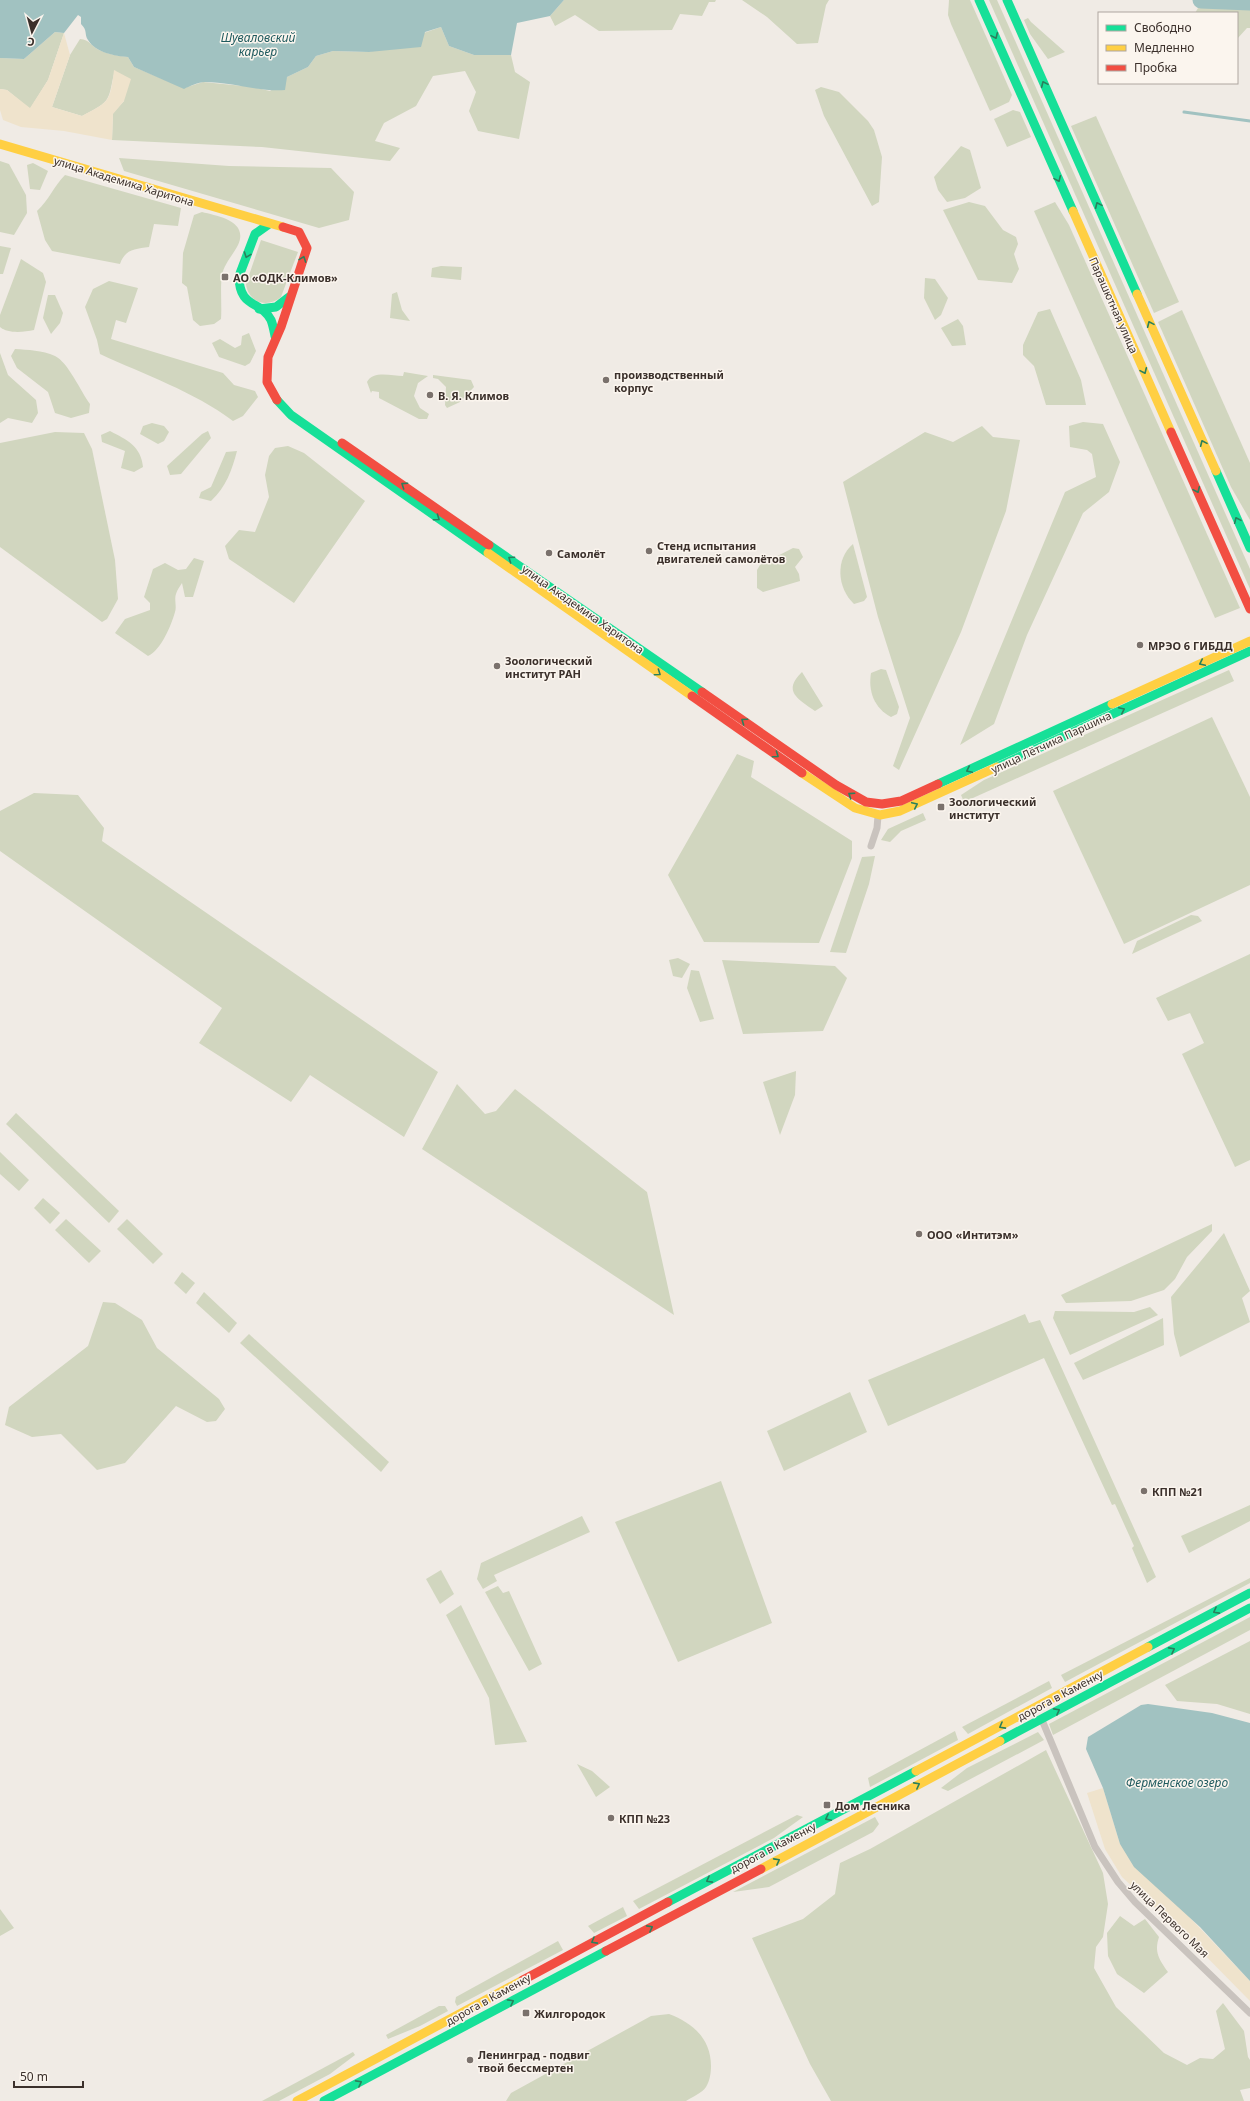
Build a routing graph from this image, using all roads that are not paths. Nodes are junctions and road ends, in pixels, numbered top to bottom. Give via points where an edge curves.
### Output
1 (979, 0) edge
2 (1007, 0) edge
3 (0, 144) edge
4 (248, 218) junction
5 (269, 224) junction
6 (255, 234) junction
7 (290, 296) junction
8 (259, 309) junction
9 (275, 336) junction
10 (1250, 548) edge
11 (489, 549) junction
12 (1250, 609) edge
13 (1250, 640) edge
14 (1250, 651) edge
15 (888, 805) joint
16 (878, 816) junction
17 (871, 846) dead end
18 (1250, 1593) edge
19 (1250, 1608) edge
20 (1042, 1720) junction
21 (1250, 2013) edge
22 (298, 2101) edge
23 (324, 2101) edge

1 -> 12 main road, Парашютная улица
10 -> 2 main road
3 - 4 main road, улица Академика Харитона
4 - 5 main road, улица Академика Харитона
4 - 6 main road
5 - 6 main road
7 -> 5 main road, улица Академика Харитона via 307,245 299,232
6 -> 8 main road via 239,276 239,284 243,297
7 - 8 main road via 275,308
7 - 9 main road, улица Академика Харитона via 281,327
8 - 9 main road via 271,320
9 - 11 main road, улица Академика Харитона via 267,362 267,381 274,396 291,415
15 -> 11 main road, улица Академика Харитона via 857,799
11 -> 16 main road, улица Академика Харитона via 830,793 865,814
13 -> 15 main road, улица Лётчика Паршина
16 -> 14 main road, улица Лётчика Паршина via 900,812
16 - 17 street
18 -> 22 main road, дорога в Каменку
20 -> 19 main road, дорога в Каменку
20 - 21 street, улица Первого Мая via 1095,1847 1118,1882 1135,1902
23 -> 20 main road, дорога в Каменку

